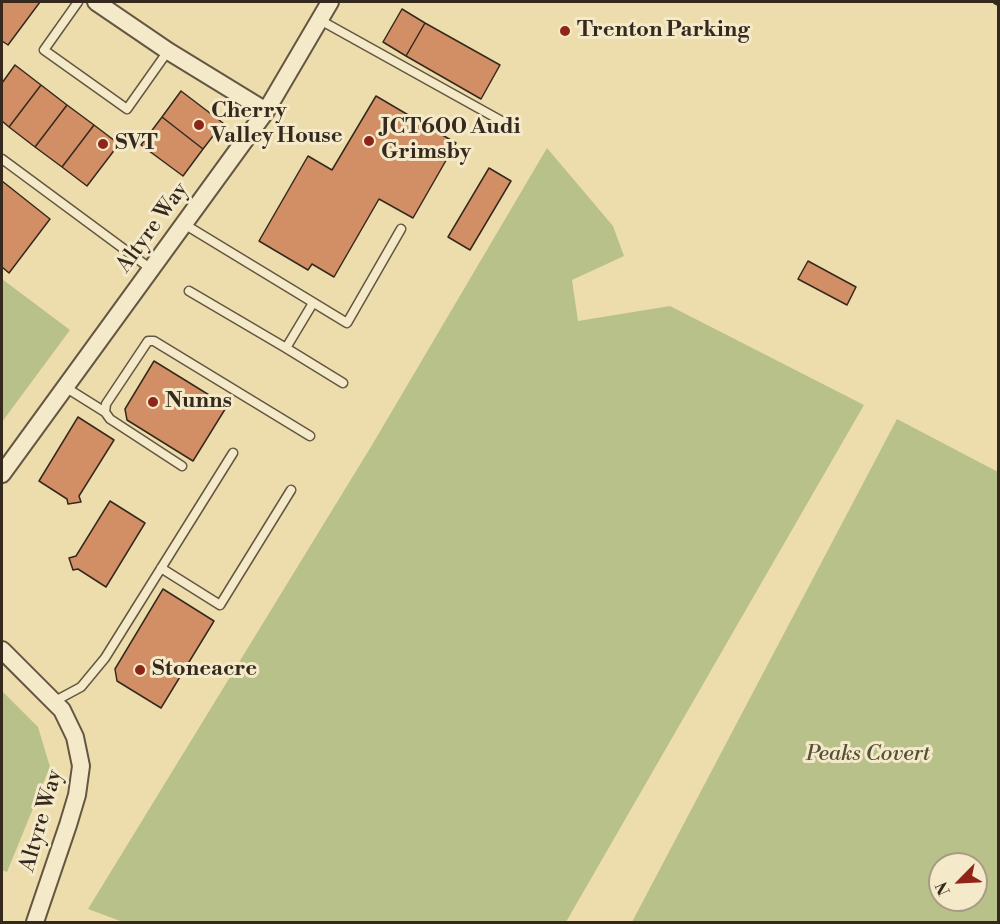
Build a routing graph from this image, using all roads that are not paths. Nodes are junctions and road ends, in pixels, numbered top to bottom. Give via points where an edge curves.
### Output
1 (78, 2) edge
2 (96, 2) edge
3 (330, 2) edge
4 (320, 20) junction
5 (168, 51) junction
6 (266, 111) junction
7 (507, 124) dead end
8 (2, 159) edge
9 (184, 224) junction
10 (401, 229) dead end
11 (151, 269) junction
12 (189, 291) dead end
13 (313, 303) junction
14 (286, 348) junction
15 (343, 383) dead end
16 (65, 387) junction
17 (105, 412) junction
18 (310, 436) dead end
19 (233, 453) dead end
20 (183, 466) dead end
21 (2, 474) edge
22 (291, 490) dead end
23 (161, 568) junction
24 (2, 650) edge
25 (55, 701) junction
26 (35, 922) edge

1 - 5 lane via 44,51 127,109
2 - 5 street
3 - 4 street, Altyre Way
4 - 6 street, Altyre Way
4 - 7 lane
5 - 6 street
6 - 9 street, Altyre Way
8 - 11 lane
9 - 11 street, Altyre Way
9 - 13 lane
10 - 13 lane via 347,323
11 - 16 street, Altyre Way
12 - 14 lane
13 - 14 lane
14 - 15 lane
16 - 17 lane
16 - 21 street, Altyre Way
17 - 18 lane via 106,404 144,346 154,341
17 - 20 lane
19 - 23 lane
22 - 23 lane via 220,605
23 - 25 lane via 105,658 81,687
24 - 25 street, Altyre Way
25 - 26 street, Altyre Way via 75,737 81,766 77,795

